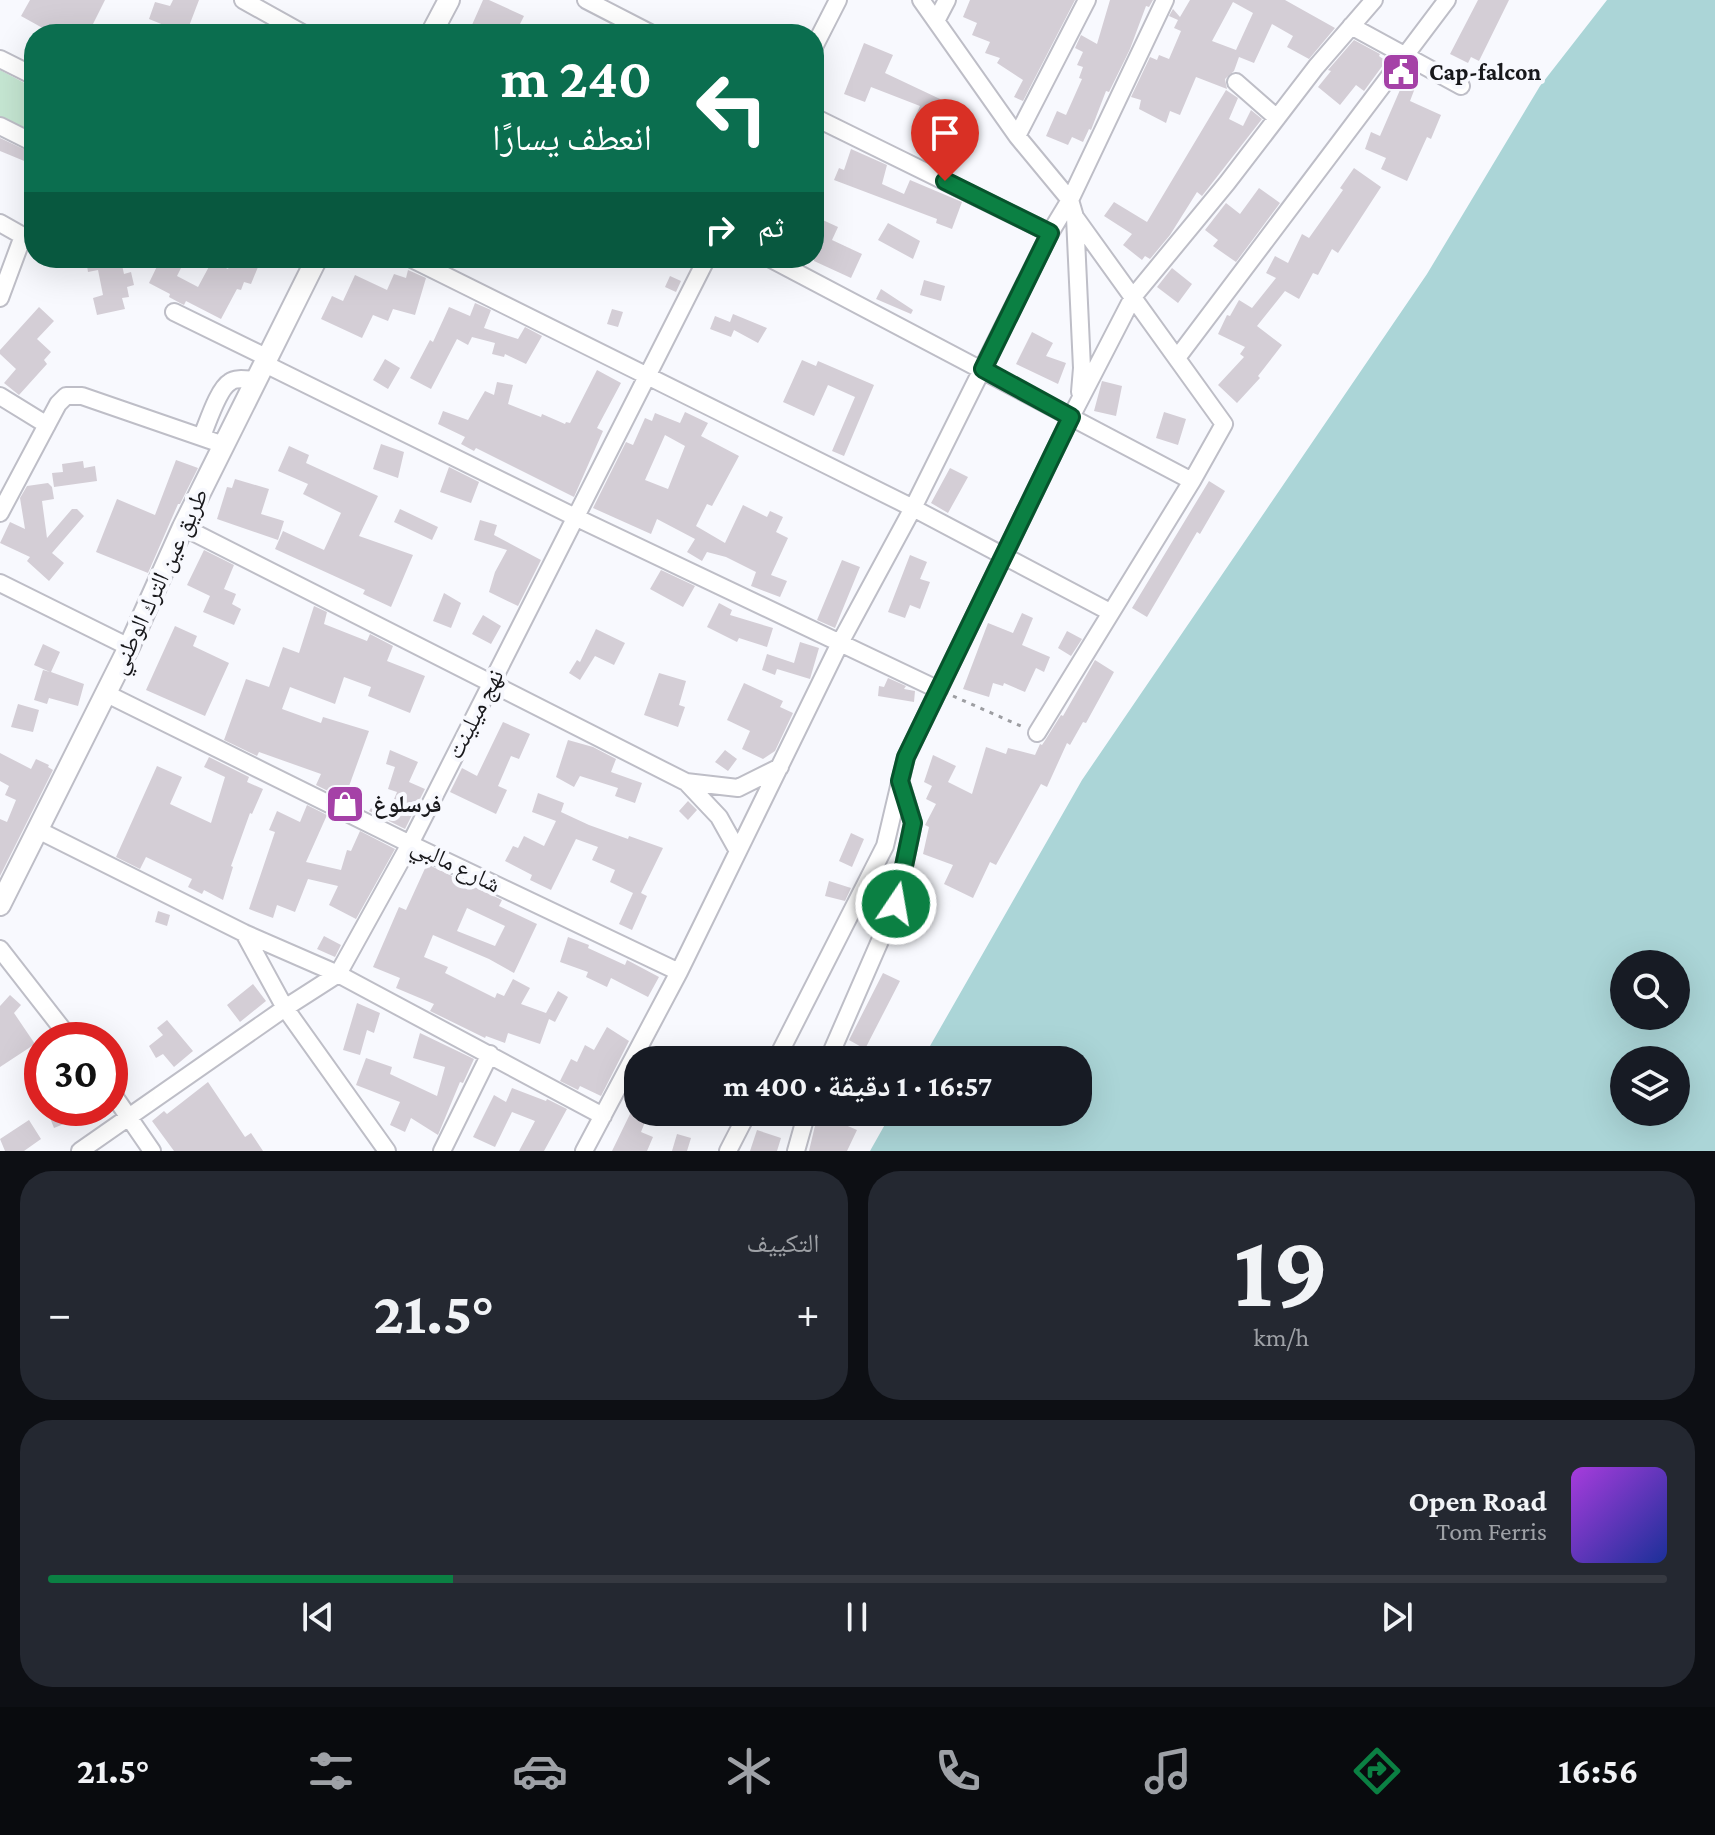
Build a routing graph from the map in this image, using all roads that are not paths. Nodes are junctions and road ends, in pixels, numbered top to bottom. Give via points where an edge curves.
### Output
1 (243, 0) edge
2 (449, 0) edge
3 (586, 0) edge
4 (838, 0) edge
5 (921, 0) edge
6 (947, 0) edge
7 (1087, 0) edge
8 (1165, 0) edge
9 (1374, 0) edge
10 (1447, 0) edge
11 (936, 21) junction
12 (286, 24) edge
13 (436, 24) edge
14 (633, 24) edge
15 (1351, 26) junction
16 (824, 27) edge
17 (1405, 55) junction
18 (0, 59) edge
19 (24, 71) edge
20 (1236, 82) dead end
21 (1461, 86) dead end
22 (1277, 118) junction
23 (824, 122) edge
24 (0, 126) edge
25 (1017, 136) junction
26 (24, 138) edge
27 (1070, 200) junction
28 (1075, 217) junction
29 (0, 223) edge
30 (1050, 233) junction
31 (24, 234) edge
32 (24, 247) edge
33 (312, 268) edge
34 (430, 268) edge
35 (702, 268) edge
36 (788, 268) edge
37 (1133, 297) junction
38 (0, 298) edge
39 (174, 312) dead end
40 (1177, 358) junction
41 (263, 367) junction
42 (983, 369) junction
43 (647, 376) junction
44 (0, 396) edge
45 (1079, 402) junction
46 (1071, 417) junction
47 (47, 425) junction
48 (202, 436) junction
49 (224, 445) junction
50 (1192, 481) junction
51 (913, 508) junction
52 (0, 513) edge
53 (575, 517) junction
54 (183, 527) junction
55 (1003, 556) junction
56 (0, 583) edge
57 (1110, 612) junction
58 (841, 641) junction
59 (129, 647) junction
60 (491, 683) junction
61 (939, 690) junction
62 (105, 693) junction
63 (1037, 733) road end
64 (780, 767) junction
65 (900, 781) junction
66 (686, 782) junction
67 (38, 830) junction
68 (410, 844) junction
69 (738, 851) junction
70 (0, 905) edge
71 (244, 933) junction
72 (0, 949) edge
73 (679, 972) junction
74 (338, 974) junction
75 (285, 1008) junction
76 (57, 1022) edge
77 (783, 1046) edge
78 (834, 1046) edge
79 (490, 1054) junction
80 (129, 1115) junction
81 (603, 1116) junction
82 (741, 1126) edge
83 (803, 1126) edge
84 (80, 1151) edge
85 (152, 1151) edge
86 (387, 1151) edge
87 (442, 1151) edge
88 (584, 1151) edge
89 (728, 1151) edge
90 (796, 1151) edge

1 - 12 street
2 - 13 main road
3 - 14 street
4 - 16 street
5 - 11 street
6 - 11 street
7 - 25 street
8 - 27 street
9 - 15 street
10 - 17 street
11 - 25 street
15 - 17 street
15 - 22 street
17 - 21 street
17 - 40 street
18 - 19 street
20 - 22 street
22 - 37 street
23 - 30 street
24 - 26 street
25 - 27 street
27 - 28 street
27 - 30 street
28 - 37 street
28 - 45 street
29 - 31 street
30 - 42 street
32 - 38 street
33 - 41 main road, طريق عين الترك الوطني
34 - 43 street
35 - 43 street, نهج ميلينت
36 - 42 street
37 - 40 street
37 - 45 street
39 - 41 street
40 - 50 street via 1224,424
41 - 48 street via 229,382
41 - 49 main road, طريق عين الترك الوطني
41 - 53 street
42 - 46 street
42 - 51 street
43 - 51 street
43 - 53 street, نهج ميلينت
44 - 47 street
45 - 46 street
46 - 50 street
46 - 55 street
47 - 48 street via 66,396 82,396
47 - 52 street
48 - 49 street
49 - 54 main road, طريق عين الترك الوطني
50 - 57 street
51 - 55 street
51 - 58 street
53 - 58 street
53 - 60 street, نهج ميلينت
54 - 59 main road, طريق عين الترك الوطني
54 - 60 street
55 - 57 street
55 - 61 street
56 - 59 street
57 - 63 street
58 - 61 street
58 - 64 street
59 - 62 main road, طريق عين الترك الوطني
60 - 66 street
60 - 68 street, نهج ميلينت
61 - 65 street
62 - 67 main road, طريق عين الترك الوطني
62 - 68 street, شارع مالبي
64 - 66 street via 738,788
64 - 69 street
65 - 77 street via 885,846
65 - 78 street via 913,823 896,904
66 - 69 street via 719,817
67 - 70 main road, طريق عين الترك الوطني
67 - 71 street
68 - 73 street, شارع مالبي
68 - 74 street, نهج ميلينت
69 - 73 street
71 - 74 street
71 - 75 street
72 - 76 street
73 - 81 street
74 - 75 street, نهج ميلينت
74 - 79 street
75 - 80 street, نهج ميلينت
75 - 86 street
79 - 81 street
79 - 87 street
80 - 84 street, نهج ميلينت
80 - 85 street
81 - 88 street
82 - 89 street
83 - 90 street

